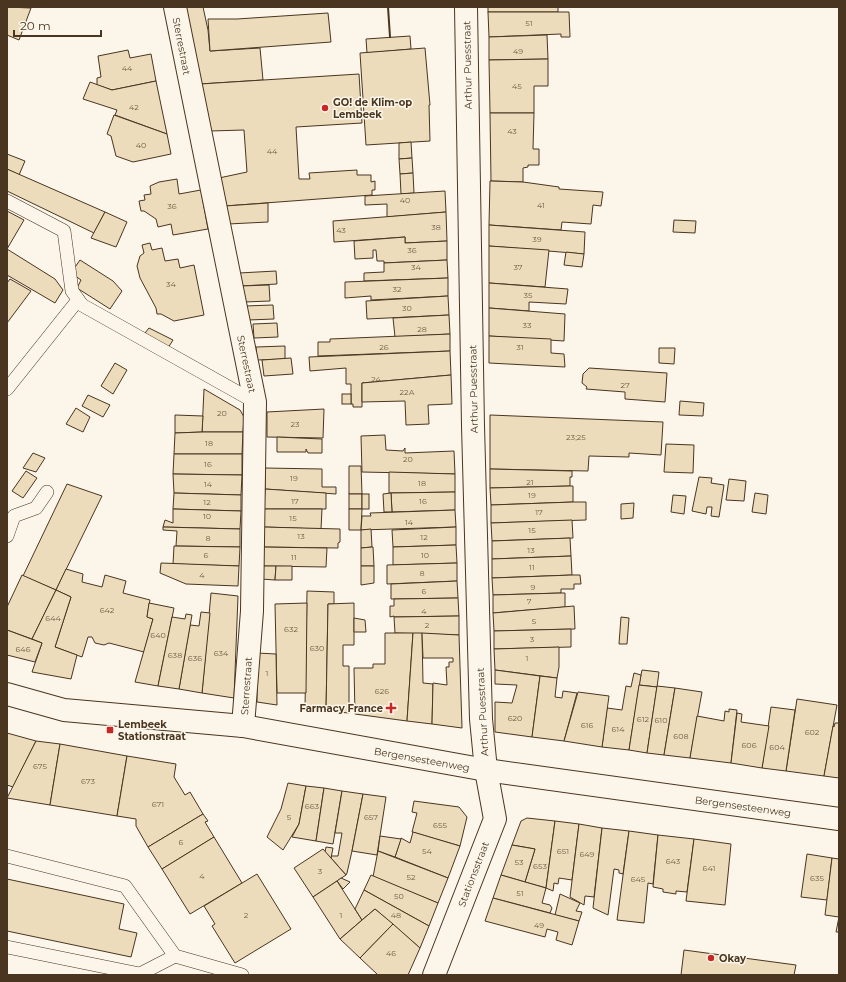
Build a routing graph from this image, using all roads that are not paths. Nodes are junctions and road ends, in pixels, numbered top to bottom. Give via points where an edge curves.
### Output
1 (174, 7) edge
2 (466, 7) edge
3 (7, 202) edge
4 (78, 300) junction
5 (7, 389) edge
6 (255, 402) junction
7 (47, 492) dead end
8 (7, 536) edge
9 (7, 694) edge
10 (243, 726) junction
11 (486, 770) junction
12 (839, 819) edge
13 (7, 856) edge
14 (7, 947) edge
15 (175, 956) junction
16 (242, 975) edge
17 (434, 975) edge

1 - 6 street, Sterrestraat
2 - 11 street, Arthur Puesstraat via 473,418 481,719
3 - 4 lane via 64,231 72,291
4 - 5 lane
4 - 6 lane via 82,305
6 - 10 street, Sterrestraat via 252,611
7 - 8 lane via 36,508 14,516
9 - 10 street, Bergensesteenweg via 64,710
10 - 11 street, Bergensesteenweg
11 - 12 street, Bergensesteenweg
11 - 17 street, Stationsstraat via 495,819
13 - 15 lane via 125,886
14 - 15 lane via 140,974
15 - 16 lane

